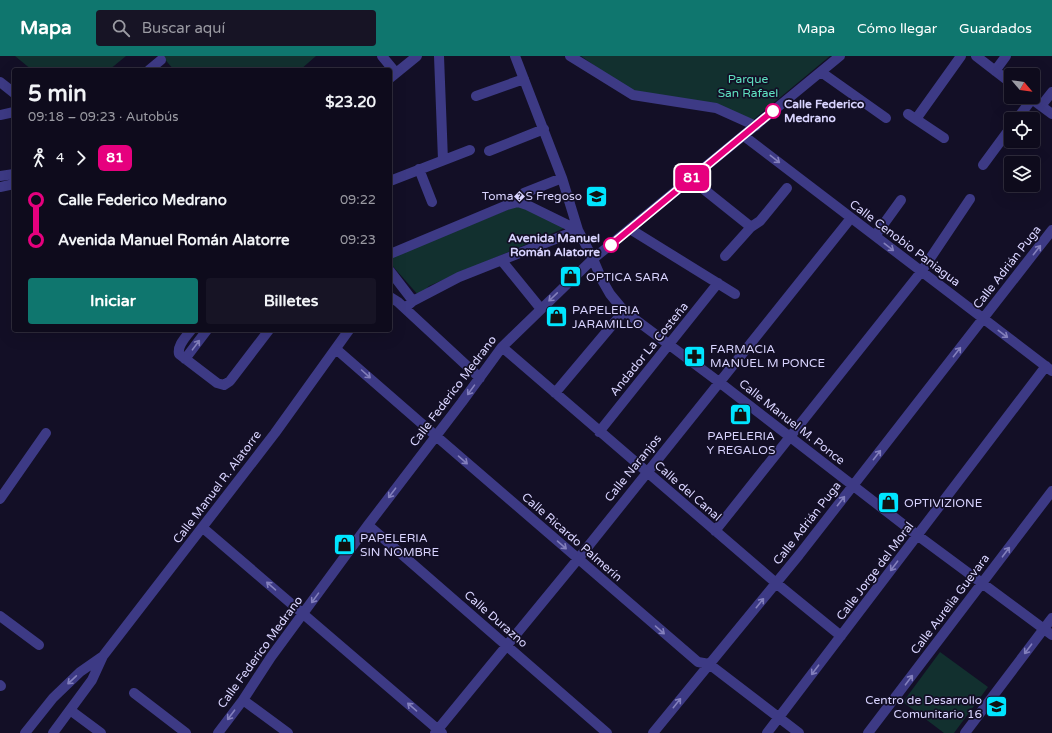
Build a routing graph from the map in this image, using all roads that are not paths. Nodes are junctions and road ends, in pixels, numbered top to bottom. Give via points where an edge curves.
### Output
1 (382, 56) edge
2 (417, 56) edge
3 (438, 56) edge
4 (515, 56) edge
5 (570, 56) edge
6 (840, 56) edge
7 (961, 56) edge
8 (976, 56) edge
9 (1006, 56) edge
10 (162, 60) dead end
11 (152, 68) edge
12 (389, 68) edge
13 (995, 71) junction
14 (821, 72) junction
15 (393, 75) edge
16 (1004, 78) edge
17 (524, 79) junction
18 (0, 82) edge
19 (12, 91) edge
20 (1052, 92) edge
21 (476, 96) dead end
22 (1038, 104) edge
23 (1041, 106) junction
24 (12, 112) edge
25 (1052, 114) edge
26 (0, 115) edge
27 (886, 118) dead end
28 (756, 126) junction
29 (544, 129) junction
30 (744, 136) junction
31 (1004, 136) edge
32 (944, 138) dead end
33 (470, 150) dead end
34 (489, 151) dead end
35 (443, 160) junction
36 (983, 165) dead end
37 (419, 169) junction
38 (12, 174) edge
39 (0, 176) edge
40 (562, 178) junction
41 (691, 179) junction
42 (392, 180) edge
43 (12, 184) edge
44 (0, 187) edge
45 (787, 188) dead end
46 (524, 193) dead end
47 (970, 199) dead end
48 (901, 200) dead end
49 (432, 202) dead end
50 (851, 218) junction
51 (751, 227) junction
52 (630, 229) junction
53 (578, 230) junction
54 (1052, 230) edge
55 (875, 236) junction
56 (392, 253) edge
57 (725, 256) dead end
58 (594, 258) junction
59 (502, 261) junction
60 (922, 272) junction
61 (392, 275) edge
62 (718, 283) junction
63 (735, 294) dead end
64 (392, 298) edge
65 (413, 301) junction
66 (405, 308) junction
67 (541, 309) junction
68 (624, 310) junction
69 (983, 319) junction
70 (190, 332) edge
71 (206, 332) edge
72 (267, 332) edge
73 (347, 332) edge
74 (669, 345) junction
75 (502, 347) junction
76 (336, 349) junction
77 (185, 360) junction
78 (1049, 369) edge
79 (480, 378) junction
80 (719, 382) junction
81 (555, 393) junction
82 (600, 432) junction
83 (46, 433) dead end
84 (436, 436) junction
85 (790, 437) junction
86 (646, 472) junction
87 (853, 486) junction
88 (1052, 491) edge
89 (0, 499) edge
90 (368, 525) junction
91 (203, 528) junction
92 (715, 531) junction
93 (918, 535) junction
94 (578, 559) junction
95 (776, 583) junction
96 (982, 583) junction
97 (303, 613) junction
98 (0, 616) edge
99 (1052, 618) edge
100 (1044, 629) junction
101 (1052, 635) edge
102 (841, 636) junction
103 (39, 645) dead end
104 (507, 645) junction
105 (103, 656) junction
106 (708, 664) junction
107 (134, 693) dead end
108 (243, 700) junction
109 (70, 710) junction
110 (779, 718) junction
111 (438, 732) edge
112 (25, 733) edge
113 (53, 733) edge
114 (101, 733) edge
115 (186, 733) edge
116 (218, 733) edge
117 (288, 733) edge
118 (608, 733) edge
119 (653, 733) edge
120 (767, 733) edge
121 (798, 733) edge
122 (868, 733) edge
123 (964, 733) edge

1 - 12 street
2 - 15 street
3 - 35 street
4 - 17 street, Calle Manuel M. Ponce
5 - 28 street via 633,96 716,108
6 - 14 street, Calle Federico Medrano
7 - 32 street via 912,116
8 - 13 street
9 - 13 street
10 - 11 street
13 - 16 street
14 - 27 street
14 - 28 street, Calle Federico Medrano
17 - 21 street
17 - 29 street, Calle Manuel M. Ponce
18 - 19 street
20 - 23 street
22 - 23 street
23 - 25 street
24 - 26 street
28 - 30 street, Calle Federico Medrano
29 - 34 street
29 - 40 street, Calle Manuel M. Ponce
30 - 41 street, Calle Federico Medrano
30 -> 50 street, Calle Cenobio Paniagua
31 - 36 street
33 - 35 street
35 - 37 street
37 - 42 street
37 - 49 street
38 - 39 street
40 - 46 street
40 - 53 street, Calle Manuel M. Ponce
41 - 51 street
41 - 52 street, Calle Federico Medrano
43 - 44 street
45 - 51 street via 760,221
47 - 60 street
48 - 55 street
50 - 55 street, Calle Cenobio Paniagua
50 - 80 street, Calle Naranjos
51 - 57 street
52 - 58 street, Calle Federico Medrano
52 - 62 street
53 - 56 street via 518,202
53 - 58 street, Calle Manuel M. Ponce
53 - 59 street
69 -> 54 street, Calle Adrián Puga
55 -> 60 street, Calle Cenobio Paniagua
58 -> 67 street, Calle Federico Medrano
58 - 68 street, Calle Manuel M. Ponce via 610,294
59 - 65 street via 459,277
59 - 67 street
60 - 69 street, Calle Cenobio Paniagua
60 - 85 street
61 - 65 street
62 - 63 street
62 - 74 street, Andador La Costeña
64 - 66 street
65 - 66 street
66 - 79 street
67 - 75 street, Calle Federico Medrano
68 - 74 street, Calle Manuel M. Ponce
68 - 81 street
69 -> 78 street, Calle Cenobio Paniagua
87 -> 69 street, Calle Adrián Puga
70 - 77 street via 178,351
77 -> 71 street
72 - 77 street via 228,384 220,385
73 - 76 street, Calle Manuel R. Alatorre
74 - 80 street, Calle Manuel M. Ponce
74 - 82 street, Andador La Costeña
75 - 79 street, Calle Federico Medrano
75 - 81 street, Calle del Canal
76 -> 84 street, Calle Ricardo Palmerín
76 - 91 street, Calle Manuel R. Alatorre
78 - 93 street, Calle Jorge del Moral
79 -> 84 street, Calle Federico Medrano
80 - 85 street, Calle Manuel M. Ponce
80 - 86 street, Calle Naranjos
81 - 82 street, Calle del Canal
82 - 86 street, Calle del Canal
83 - 89 street
84 -> 90 street, Calle Federico Medrano
84 -> 94 street, Calle Ricardo Palmerín
85 - 87 street, Calle Manuel M. Ponce
85 - 92 street
86 - 92 street, Calle del Canal
86 - 94 street, Calle Naranjos
87 - 93 street, Calle Manuel M. Ponce
95 -> 87 street, Calle Adrián Puga
96 -> 88 street, Calle Aurelia Guevara
90 -> 97 street, Calle Federico Medrano
90 - 104 street, Calle Durazno
97 -> 91 street
91 - 105 street, Calle Manuel R. Alatorre
92 - 95 street, Calle del Canal
93 - 96 street, Calle Manuel M. Ponce
93 -> 102 street, Calle Jorge del Moral
94 - 104 street, Calle Naranjos
94 -> 106 street, Calle Ricardo Palmerín via 698,662
95 - 102 street, Calle del Canal
106 -> 95 street, Calle Adrián Puga
96 - 100 street, Calle Manuel M. Ponce
122 -> 96 street, Calle Aurelia Guevara
97 - 108 street, Calle Federico Medrano
111 -> 97 street
98 - 103 street
99 - 100 street
100 - 101 street, Calle Manuel M. Ponce
100 -> 123 street
102 -> 110 street, Calle Jorge del Moral
104 - 111 street, Calle Naranjos
104 - 118 street, Calle Durazno
105 - 109 street, Calle Manuel R. Alatorre via 92,680
105 -> 112 street, Calle Manuel R. Alatorre via 80,672 53,698
106 - 110 street, Calle Ricardo Palmerín
119 -> 106 street, Calle Adrián Puga
107 - 115 street
108 -> 116 street, Calle Federico Medrano
108 - 117 street
109 - 113 street, Calle Manuel R. Alatorre
109 - 114 street
110 - 120 street, Calle Jorge del Moral
110 - 121 street, Calle Ricardo Palmerín

